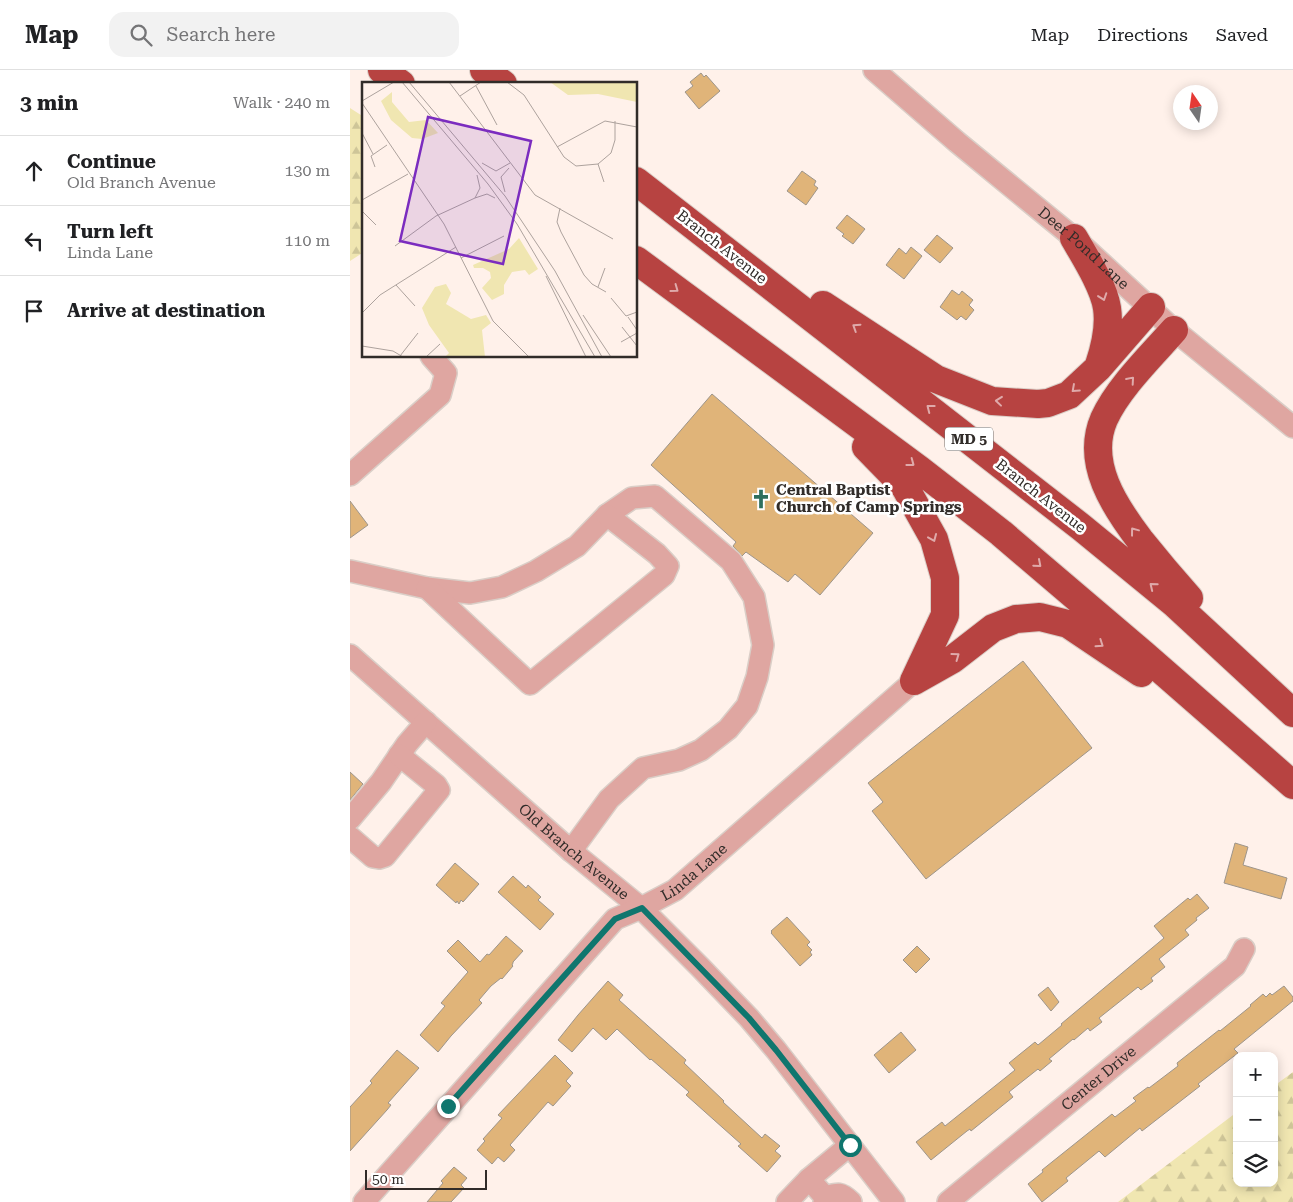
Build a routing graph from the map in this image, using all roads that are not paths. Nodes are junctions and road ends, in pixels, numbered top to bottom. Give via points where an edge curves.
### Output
1 (382, 70) edge
2 (484, 70) edge
3 (874, 70) edge
4 (398, 82) edge
5 (500, 82) edge
6 (642, 186) edge
7 (1074, 238) junction
8 (638, 261) edge
9 (1150, 308) junction
10 (717, 320) junction
11 (1174, 330) junction
12 (433, 358) edge
13 (1098, 368) junction
14 (1293, 427) edge
15 (350, 475) edge
16 (607, 515) junction
17 (350, 571) edge
18 (427, 588) junction
19 (350, 656) edge
20 (914, 681) junction
21 (1286, 707) edge
22 (426, 722) junction
23 (1255, 751) junction
24 (399, 755) junction
25 (1293, 785) edge
26 (350, 819) edge
27 (350, 837) edge
28 (571, 851) junction
29 (642, 908) junction
30 (1244, 949) dead end
31 (850, 1145) junction
32 (809, 1180) junction
33 (825, 1200) edge
34 (364, 1202) edge
35 (787, 1202) edge
36 (851, 1202) edge
37 (894, 1202) edge
38 (948, 1202) edge

1 - 4 highway
2 - 5 highway
3 - 7 street, Deer Pond Lane
13 -> 6 highway via 1069,395 1048,403 992,401 969,393 936,379
21 -> 6 highway, Branch Avenue / MD 5 via 1176,604 1081,527
7 - 9 street, Deer Pond Lane
7 -> 13 highway via 1107,307 1108,327
8 -> 10 highway
9 - 11 street, Deer Pond Lane
9 - 13 highway
10 -> 20 highway via 732,342 867,448 905,487 934,539 945,578 945,615
10 -> 23 highway via 1001,533
11 - 14 street, Deer Pond Lane
21 -> 11 highway via 1158,563 1121,515 1105,484 1098,444 1104,420 1120,392
12 - 15 street via 446,374 440,395
16 - 18 street via 577,546 502,587 470,593
16 - 18 street via 657,554 668,566 664,575 530,684
16 - 28 street via 632,498 655,496 732,561 754,597 762,645 757,677 747,706 728,729 701,750 678,760 643,768 609,799
17 - 18 street
19 - 22 street, Old Branch Avenue
20 -> 23 highway via 953,658 993,628 1016,619 1040,617 1068,624 1097,642
20 - 29 street, Linda Lane via 676,890
22 - 24 street
22 - 28 street, Old Branch Avenue
23 - 25 highway
24 - 26 street
24 - 27 street via 439,790 385,856 373,857
28 - 29 street, Old Branch Avenue
29 - 31 street, Old Branch Avenue via 749,1018
29 - 34 street, Linda Lane via 615,919
30 - 38 street, Center Drive via 1235,966
31 - 32 street
31 - 37 street, Old Branch Avenue
32 - 33 street
32 - 35 street
33 - 36 street via 841,1194

